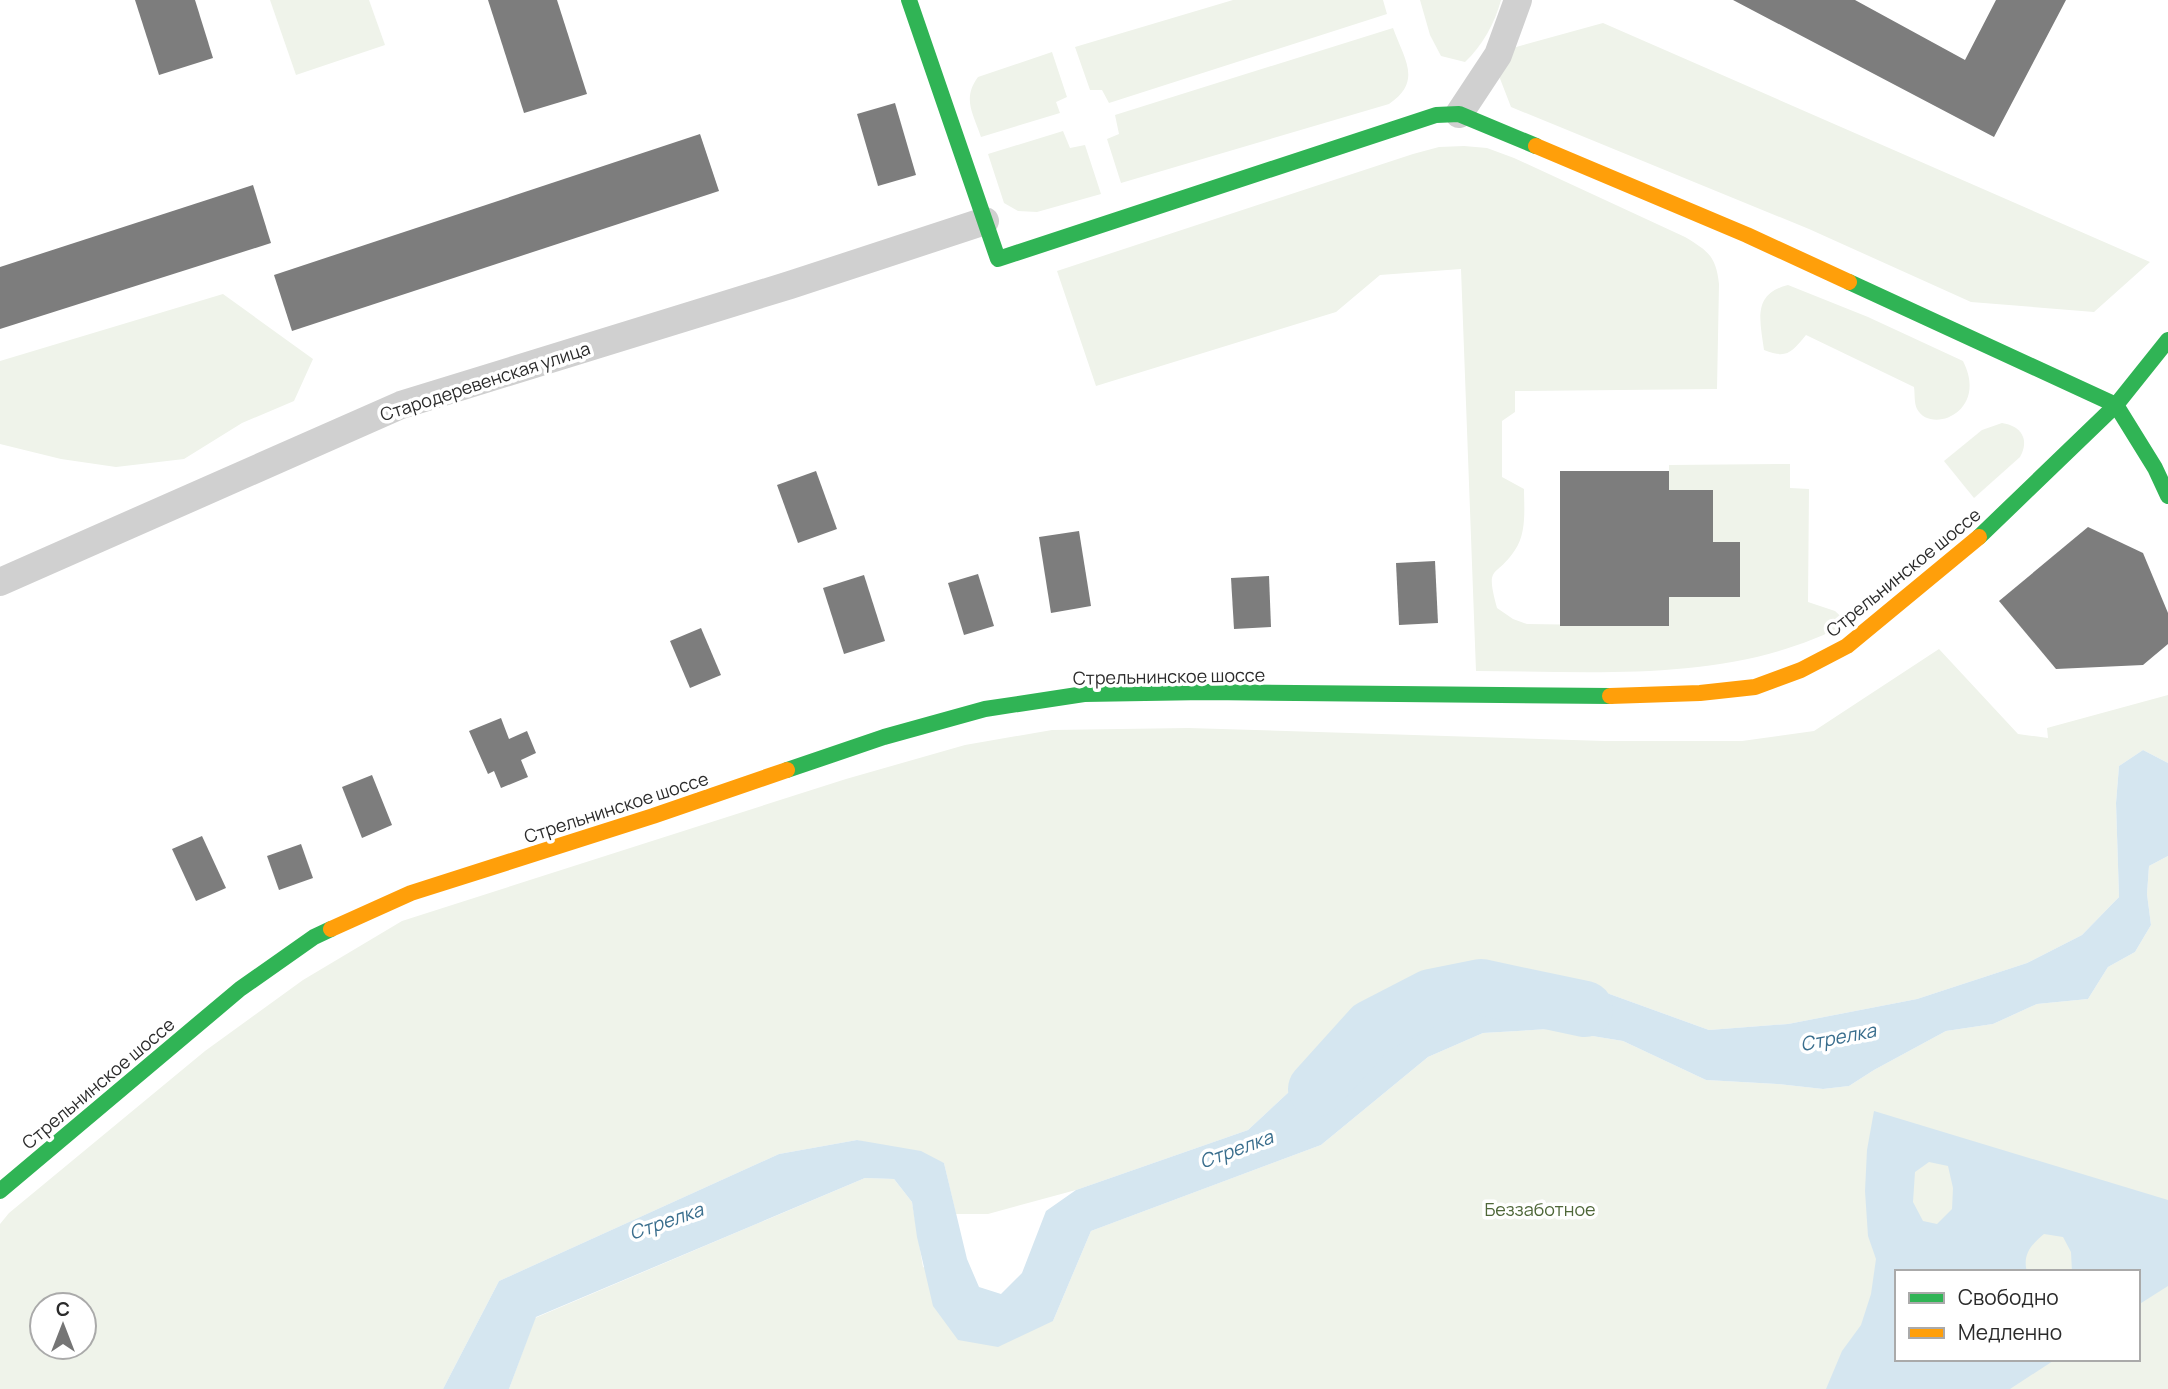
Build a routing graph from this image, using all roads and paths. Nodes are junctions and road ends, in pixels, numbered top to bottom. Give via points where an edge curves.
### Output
1 (909, 0) edge
2 (1518, 0) edge
3 (1459, 114) junction
4 (985, 221) junction
5 (2168, 340) edge
6 (2116, 405) junction
7 (2168, 496) edge
8 (0, 582) edge
9 (0, 1191) edge

1 - 4 main road
2 - 3 street via 1498,55
3 - 4 main road via 1436,116 998,259
3 - 6 main road via 1747,235
4 - 8 street, Стародеревенская улица via 401,405
5 - 6 main road, Стрельнинское шоссе
6 - 7 main road
6 - 9 main road, Стрельнинское шоссе via 1961,554 1847,646 1801,670 1755,687 1624,696 1084,694 985,709 884,737 411,893 314,937 240,989

